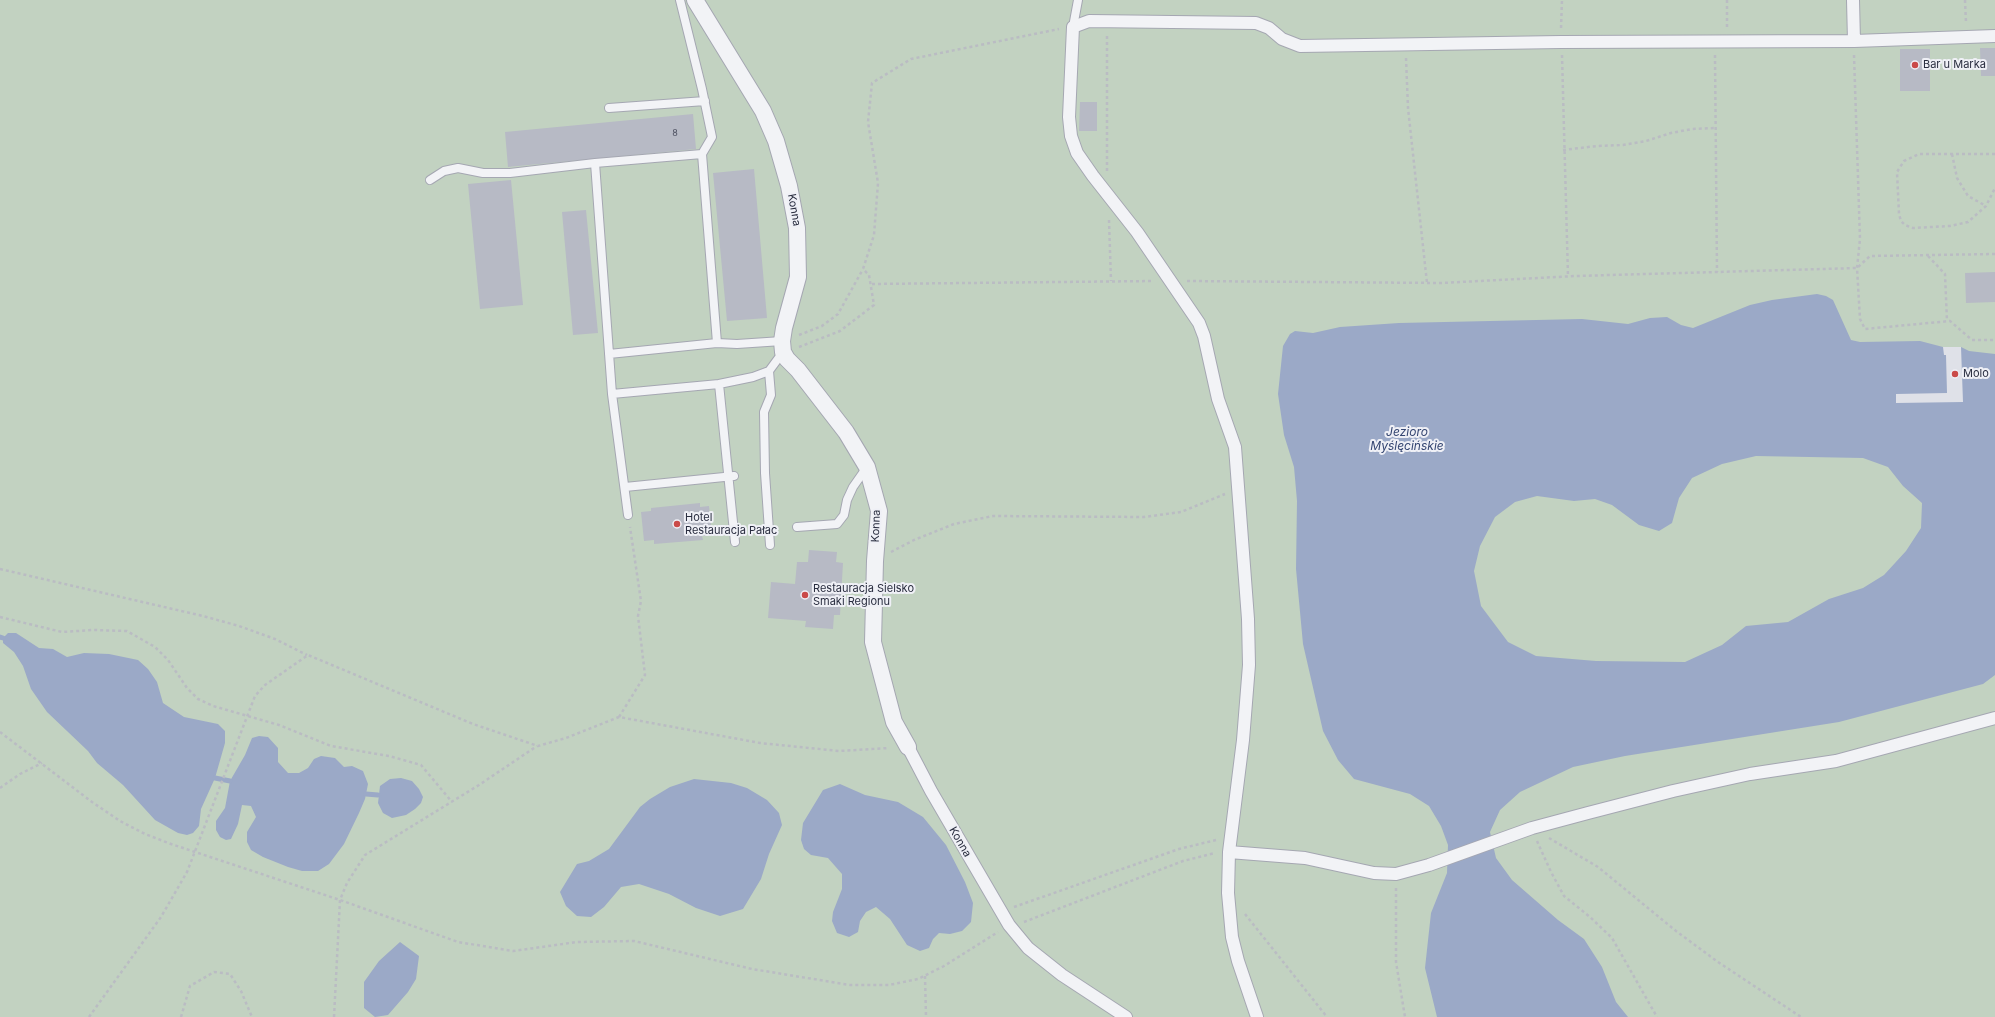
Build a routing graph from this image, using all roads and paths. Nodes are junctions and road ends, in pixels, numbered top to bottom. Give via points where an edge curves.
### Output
1 (680, 0) edge
2 (695, 0) edge
3 (1078, 0) edge
4 (1562, 0) edge
5 (1727, 0) edge
6 (1853, 0) edge
7 (1965, 0) edge
8 (1107, 21) junction
9 (1073, 27) junction
10 (1995, 36) edge
11 (1967, 38) junction
12 (1561, 42) junction
13 (1721, 42) junction
14 (1854, 42) junction
15 (1405, 46) junction
16 (705, 101) junction
17 (609, 108) dead end
18 (1716, 128) junction
19 (1563, 150) junction
20 (702, 154) junction
21 (1952, 154) junction
22 (1995, 154) edge
23 (595, 163) junction
24 (430, 180) dead end
25 (1995, 188) edge
26 (1108, 195) junction
27 (1986, 206) junction
28 (1995, 254) edge
29 (1928, 256) junction
30 (1857, 268) junction
31 (863, 269) junction
32 (1717, 272) junction
33 (1568, 277) junction
34 (1111, 281) junction
35 (1172, 281) junction
36 (1427, 283) junction
37 (872, 284) junction
38 (1947, 321) junction
39 (1995, 340) edge
40 (814, 342) dead end
41 (718, 343) junction
42 (782, 346) junction
43 (609, 354) junction
44 (769, 371) junction
45 (719, 384) junction
46 (612, 394) junction
47 (867, 467) junction
48 (731, 476) junction
49 (625, 487) junction
50 (1238, 488) junction
51 (628, 515) joint
52 (797, 527) dead end
53 (736, 542) dead end
54 (770, 545) dead end
55 (875, 561) junction
56 (0, 569) edge
57 (0, 617) edge
58 (308, 655) junction
59 (246, 716) junction
60 (619, 717) junction
61 (1995, 718) edge
62 (0, 732) edge
63 (538, 746) junction
64 (908, 747) junction
65 (42, 763) junction
66 (0, 788) edge
67 (452, 802) junction
68 (1532, 828) junction
69 (1230, 846) junction
70 (195, 851) junction
71 (1396, 874) junction
72 (1228, 894) junction
73 (340, 900) junction
74 (1011, 924) junction
75 (925, 976) junction
76 (89, 1017) edge
77 (181, 1017) edge
78 (252, 1017) edge
79 (334, 1017) edge
80 (926, 1017) edge
81 (1126, 1017) edge
82 (1257, 1017) edge
83 (1327, 1017) edge
84 (1405, 1017) edge
85 (1657, 1017) edge
86 (1801, 1017) edge

1 - 16 lane
2 - 42 street, Konna via 764,111 790,186 797,228 798,277
3 - 9 lane
4 - 12 path
5 - 13 path
6 - 14 street
7 - 11 path
8 - 9 street via 1089,21
8 - 15 street via 1256,23 1269,28 1282,39 1300,46
8 - 26 path
9 - 26 street via 1070,136 1077,153
9 - 31 path via 911,59 872,83 868,122 878,183 874,235
10 - 11 street
11 - 14 street
12 - 13 street
12 - 15 street
12 - 19 path
13 - 14 street
13 - 18 path
14 - 30 path via 1860,239
15 - 36 path via 1408,108
16 - 17 lane
16 - 20 lane via 712,137
18 - 19 path via 1671,133 1623,146
18 - 32 path
19 - 33 path
20 - 23 lane
20 - 41 lane
21 - 22 path
21 - 27 path via 1957,178 1968,196
21 - 27 path via 1919,154 1904,161 1897,172 1901,221 1913,228 1950,226 1968,222
23 - 24 lane via 510,173 483,173 458,168 444,171
23 - 43 lane
25 - 27 path
26 - 34 path
26 - 35 street
28 - 29 path
29 - 30 path via 1870,256
29 - 38 path via 1945,274
30 - 32 path
30 - 38 path via 1860,319 1865,329
31 - 37 path via 869,275
31 - 42 path via 838,314 822,326
32 - 33 path
33 - 36 path
34 - 35 path
34 - 37 path
35 - 36 path
35 - 50 street via 1199,323 1204,336 1218,399 1235,447
37 - 40 path via 874,305 840,332
38 - 39 path via 1972,340
41 - 42 lane
41 - 43 lane
42 - 44 lane
42 - 47 street, Konna via 787,359 846,432
43 - 46 lane
44 - 45 lane
44 - 54 lane via 771,395 764,412
45 - 46 lane
45 - 48 lane
46 - 49 lane
47 - 52 lane via 846,500 844,515 837,524
47 - 55 street, Konna via 879,511
48 - 49 lane
48 - 53 lane
49 - 51 lane
50 - 55 path via 1181,512 1144,517 993,516 948,527 914,540
50 - 69 street via 1249,665
51 - 60 path via 641,601 638,616 645,675
55 - 64 street, Konna via 873,642 894,722
56 - 58 path via 210,618 275,639
57 - 59 path via 62,632 127,631 155,647 198,699
58 - 59 path via 265,685 255,696
58 - 63 path via 474,724
59 - 67 path via 279,724 331,746 421,764
59 - 70 path
60 - 63 path
60 - 64 path via 760,743 807,748 839,751
61 - 68 street via 1836,761 1750,774
62 - 65 path
63 - 67 path
64 - 74 street, Konna
65 - 66 path
65 - 70 path via 120,821 171,844
67 - 73 path via 365,855 347,883
68 - 71 street via 1429,865
68 - 85 path via 1564,896 1612,938
68 - 86 path via 1598,867 1676,931
69 - 71 street
69 - 72 street
69 - 74 path via 1183,861 1020,923
69 - 74 path via 1211,840 1179,849 1007,910
70 - 73 path
70 - 76 path via 187,872 161,917
71 - 84 path via 1396,962
72 - 82 street via 1232,937
72 - 83 path
73 - 75 path via 458,942 514,950 577,942 634,941 752,969 850,985 889,985
73 - 79 path
74 - 75 path
74 - 81 street, Konna via 1028,948 1062,976
75 - 80 path
77 - 78 path via 190,986 214,972 230,974

